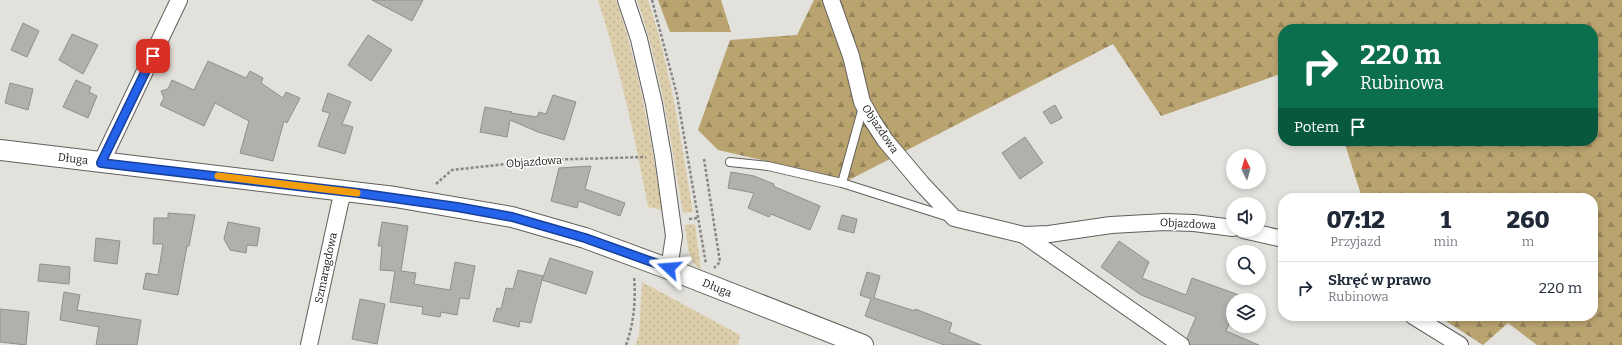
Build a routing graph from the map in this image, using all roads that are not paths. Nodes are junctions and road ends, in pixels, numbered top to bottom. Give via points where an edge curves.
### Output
1 (179, 0) edge
2 (626, 0) edge
3 (831, 0) edge
4 (864, 105) junction
5 (0, 150) edge
6 (730, 162) dead end
7 (101, 163) junction
8 (842, 183) junction
9 (344, 191) junction
10 (954, 218) junction
11 (1226, 227) edge
12 (1024, 235) junction
13 (1266, 235) edge
14 (1278, 238) edge
15 (669, 268) junction
16 (1421, 321) edge
17 (309, 345) edge
18 (863, 345) edge
19 (1181, 345) edge
20 (1460, 345) edge

1 - 7 street
2 - 15 street via 641,47 663,156 674,236
3 - 4 street, Objazdowa via 851,56
4 - 8 lane
4 - 10 street, Objazdowa via 885,140
5 - 7 street, Długa
6 - 8 lane, Objazdowa via 768,166
7 - 9 street, Długa
8 - 10 lane, Objazdowa
9 - 15 street, Długa via 512,217 585,238
9 - 17 street, Szmaragdowa
10 - 12 street, Objazdowa
11 - 12 street, Objazdowa via 1165,222
12 - 19 street, Objazdowa
13 - 14 street
15 - 18 street, Długa
16 - 20 street

